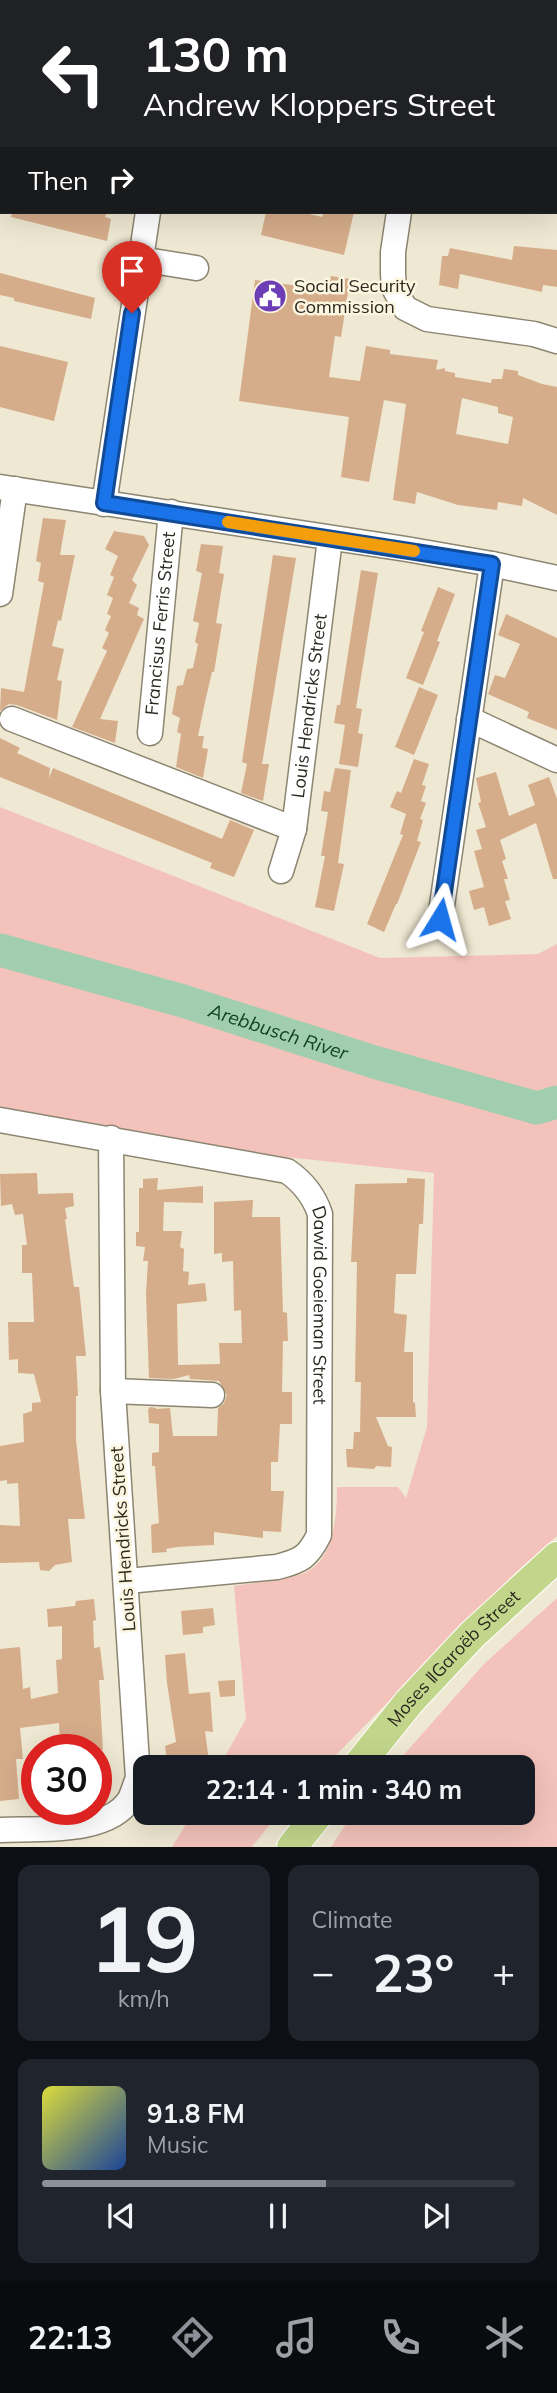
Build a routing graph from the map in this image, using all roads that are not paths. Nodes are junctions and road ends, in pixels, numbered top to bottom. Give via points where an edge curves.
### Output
1 (148, 214) edge
2 (399, 214) edge
3 (140, 259) junction
4 (196, 268) dead end
5 (557, 341) edge
6 (7, 488) edge
7 (104, 503) junction
8 (171, 512) junction
9 (330, 539) junction
10 (492, 564) junction
11 (557, 578) edge
12 (0, 594) edge
13 (12, 719) dead end
14 (469, 719) junction
15 (150, 733) dead end
16 (557, 760) edge
17 (294, 830) junction
18 (281, 871) dead end
19 (440, 919) dead end
20 (0, 1119) edge
21 (111, 1138) junction
22 (113, 1391) junction
23 (212, 1395) dead end
24 (557, 1557) edge
25 (127, 1581) junction
26 (367, 1755) edge
27 (309, 1825) edge
28 (0, 1830) edge
29 (292, 1847) edge

1 - 3 street
2 - 5 street via 393,274 394,288 405,309 428,318
3 - 4 street
3 - 7 street
6 - 7 street
6 - 12 street
7 - 8 street
8 - 9 street
8 - 15 street, Francisus Ferris Street
9 - 10 street
9 - 17 street, Louis Hendricks Street
10 - 11 street
10 - 14 street
13 - 17 street
14 - 16 street
14 - 19 street
17 - 18 street, Louis Hendricks Street
20 - 21 street, Dawid Goeieman Street
21 - 22 street, Louis Hendricks Street
21 - 25 street, Dawid Goeieman Street via 287,1171 315,1200 321,1231 318,1535 310,1551 298,1562 277,1567
22 - 23 street
22 - 25 street, Louis Hendricks Street
24 - 26 main road, Moses ǁGaroëb Street via 472,1635
25 - 28 street, Louis Hendricks Street via 138,1778 129,1800 116,1813 91,1825
27 - 29 main road

